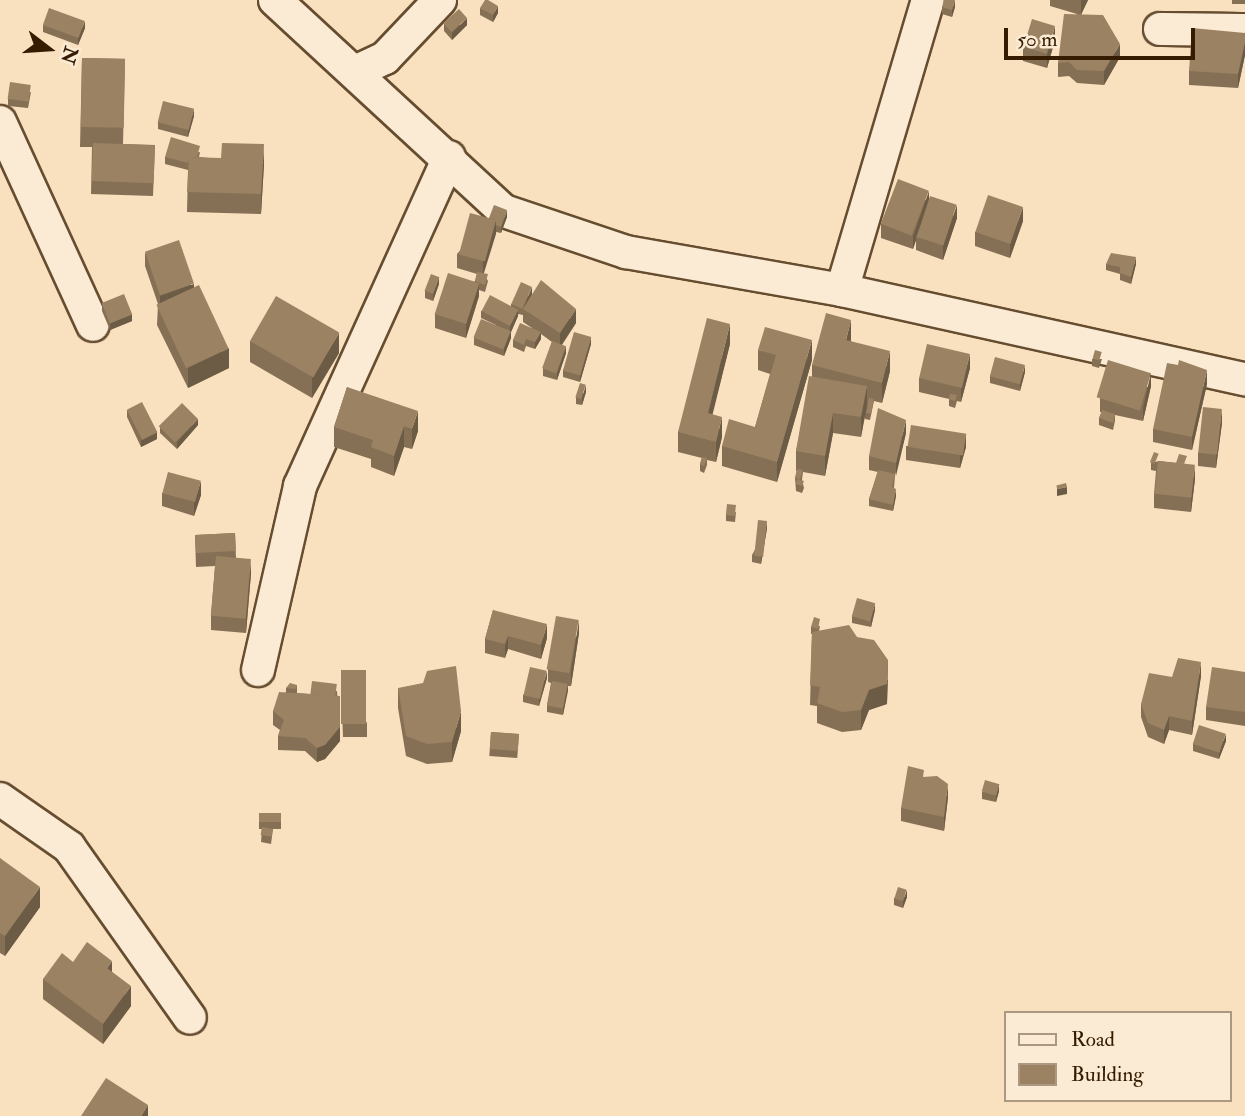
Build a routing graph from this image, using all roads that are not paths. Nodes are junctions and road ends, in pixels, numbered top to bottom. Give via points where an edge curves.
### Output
1 (275, 0) edge
2 (440, 0) edge
3 (928, 0) edge
4 (1160, 29) dead end
5 (1245, 30) edge
6 (355, 72) junction
7 (0, 122) edge
8 (449, 157) junction
9 (842, 290) junction
10 (93, 325) dead end
11 (1245, 379) edge
12 (258, 670) dead end
13 (0, 799) edge
14 (190, 1018) dead end

1 - 6 street
2 - 6 street via 385,58
3 - 9 street
4 - 5 street
6 - 8 street
7 - 10 street
8 - 9 street via 504,211 563,232 626,252
8 - 12 street via 300,486
9 - 11 street
13 - 14 street via 69,847 101,886

